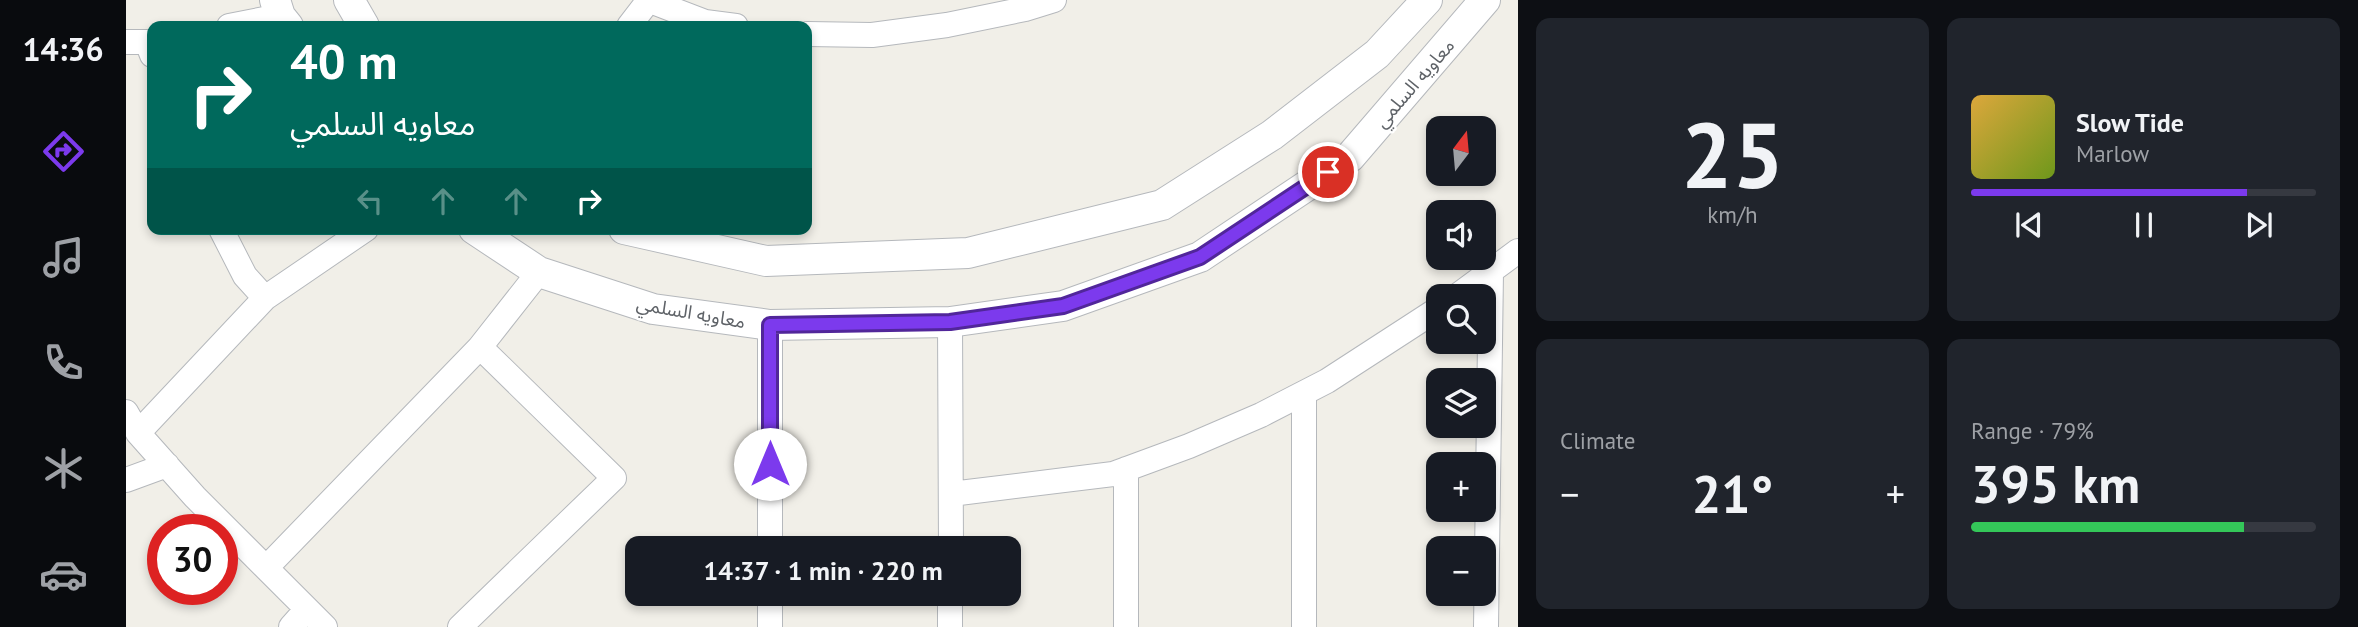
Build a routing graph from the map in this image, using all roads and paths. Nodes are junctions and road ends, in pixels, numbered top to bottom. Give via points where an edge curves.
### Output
1 (349, 0) edge
2 (649, 0) edge
3 (1054, 0) edge
4 (1427, 0) edge
5 (1485, 0) edge
6 (281, 14) edge
7 (251, 21) edge
8 (361, 21) edge
9 (633, 21) edge
10 (702, 21) edge
11 (812, 34) edge
12 (1377, 54) junction
13 (1407, 90) junction
14 (224, 235) edge
15 (357, 235) edge
16 (484, 235) edge
17 (651, 235) edge
18 (1518, 251) edge
19 (539, 272) junction
20 (1491, 272) junction
21 (1474, 284) edge
22 (265, 298) junction
23 (1426, 317) edge
24 (950, 322) junction
25 (770, 325) junction
26 (480, 347) junction
27 (1304, 393) junction
28 (132, 423) edge
29 (167, 465) junction
30 (1126, 469) junction
31 (126, 480) edge
32 (951, 494) junction
33 (770, 536) edge
34 (951, 536) edge
35 (267, 568) junction
36 (770, 606) edge
37 (950, 606) edge
38 (299, 618) edge
39 (325, 627) edge
40 (460, 627) edge
41 (770, 627) edge
42 (950, 627) edge
43 (1126, 627) edge
44 (1304, 627) edge
45 (1486, 627) edge

1 - 8 street
2 - 9 street
2 - 10 street
3 - 11 street via 947,25 872,35
4 - 12 street
5 - 13 street, معاويه السلمي
6 - 7 street
12 - 13 street
12 - 17 street via 1272,135 1162,205 968,253 766,261
13 - 24 street, معاويه السلمي via 1350,157 1200,257 1063,306
14 - 22 street via 245,276
15 - 22 street
16 - 19 street, معاويه السلمي
18 - 20 street
19 - 25 street, معاويه السلمي via 653,309
19 - 26 street
20 - 21 street
20 - 45 street
22 - 28 street
23 - 27 street
24 - 25 street, معاويه السلمي
24 - 32 street
25 - 33 street
26 - 35 street
26 - 40 street via 614,478
27 - 30 street via 1189,446
27 - 44 street
28 - 29 street
29 - 31 street
29 - 35 street
30 - 32 street
30 - 43 street
32 - 34 street
35 - 38 street
36 - 41 street
37 - 42 street
38 - 39 street

